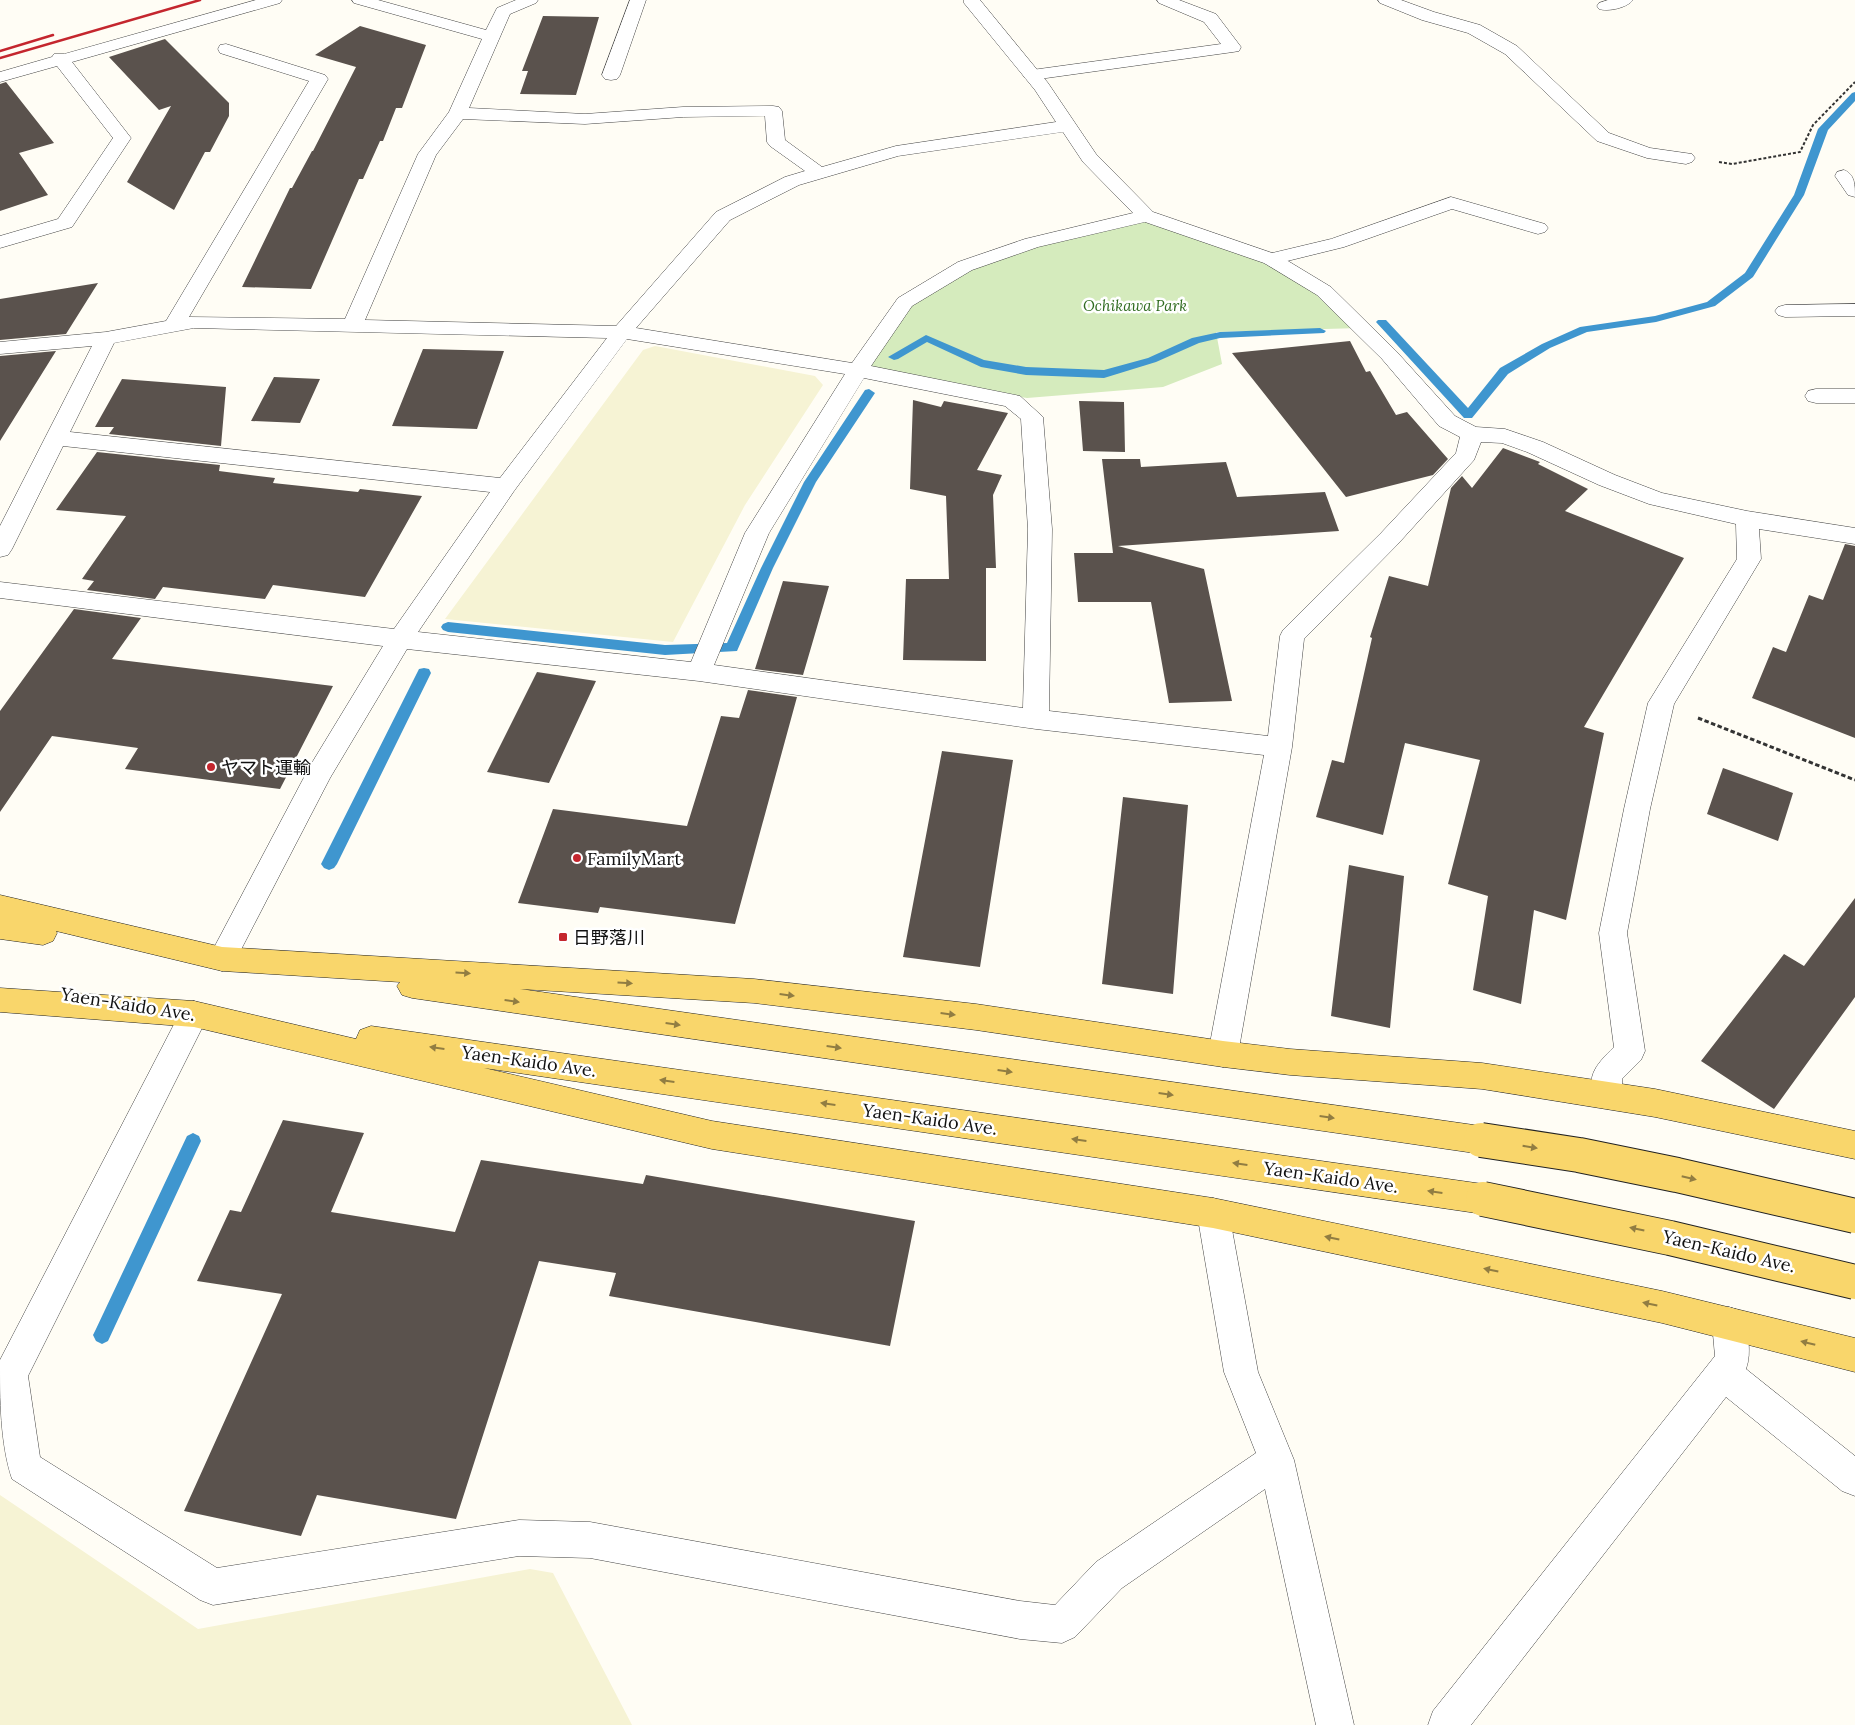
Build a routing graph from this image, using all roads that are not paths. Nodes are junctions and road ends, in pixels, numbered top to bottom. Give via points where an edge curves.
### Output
1 (274, 0) edge
2 (360, 0) edge
3 (530, 0) edge
4 (638, 0) edge
5 (972, 0) edge
6 (1165, 0) edge
7 (1386, 0) edge
8 (1625, 0) edge
9 (1604, 6) dead end
10 (491, 36) junction
11 (226, 49) dead end
12 (60, 58) junction
13 (610, 75) dead end
14 (1032, 75) junction
15 (0, 77) edge
16 (458, 112) junction
17 (1068, 126) junction
18 (1686, 158) road end
19 (819, 173) junction
20 (1146, 216) junction
21 (1538, 228) dead end
22 (0, 242) edge
23 (1271, 258) junction
24 (1855, 310) edge
25 (1785, 311) dead end
26 (174, 325) junction
27 (352, 326) junction
28 (622, 332) junction
29 (106, 338) junction
30 (0, 348) edge
31 (858, 370) junction
32 (1816, 396) dead end
33 (1855, 396) edge
34 (1472, 434) junction
35 (56, 438) junction
36 (506, 486) junction
37 (1747, 519) junction
38 (1855, 536) edge
39 (0, 550) edge
40 (0, 590) edge
41 (400, 639) junction
42 (700, 669) junction
43 (1036, 719) junction
44 (1279, 747) junction
45 (0, 906) edge
46 (0, 926) edge
47 (222, 959) junction
48 (0, 984) edge
49 (0, 1000) edge
50 (194, 1014) junction
51 (1223, 1054) junction
52 (1608, 1095) junction
53 (1855, 1145) edge
54 (1213, 1213) junction
55 (1855, 1216) edge
56 (1855, 1282) edge
57 (1729, 1323) junction
58 (1855, 1355) edge
59 (1722, 1372) junction
60 (1276, 1460) junction
61 (1855, 1478) edge
62 (1334, 1725) edge
63 (1446, 1725) edge

1 - 12 street
2 - 10 street
3 - 10 street via 503,11
4 - 13 street
5 - 14 street
6 - 14 street via 1210,18 1233,47
7 - 18 street via 1474,29 1511,50 1603,137 1647,153
8 - 9 street
10 - 16 street
11 - 26 street via 319,79
12 - 15 street
12 - 22 street via 122,138 65,224
14 - 17 street
16 - 19 street via 585,119 683,112 773,111 776,142
16 - 27 street via 427,154
17 - 19 street via 896,151
17 - 20 street via 1089,158
19 - 28 street via 792,181 723,216
20 - 23 street
20 - 31 street via 1032,243 965,266 905,302
21 - 23 street via 1451,203 1337,243
23 - 34 street via 1324,291 1389,355 1447,421
24 - 25 street
26 - 27 street via 194,322
26 - 29 street
27 - 28 street
28 - 31 street
28 - 36 street
29 - 30 street
29 - 35 street
31 - 42 street via 757,533
31 - 43 street via 1012,401 1032,417 1040,529
32 - 33 street
34 - 37 street via 1505,436 1657,499
34 - 44 street via 1466,455 1389,539 1292,636
35 - 36 street
35 - 39 street
36 - 41 street
37 - 38 street
37 - 52 street via 1749,559 1660,703 1613,933 1630,1051 1607,1074
40 - 41 street
41 - 42 street
41 - 47 street via 320,773
42 - 43 street
43 - 44 street
44 - 51 street
45 - 47 main road
46 - 47 main road
47 -> 51 main road via 754,991 985,1018
47 -> 55 main road, bridge via 1580,1155
48 - 50 main road, Yaen-Kaido Ave.
49 - 50 main road
50 - 54 main road via 712,1135
56 -> 50 main road, Yaen-Kaido Ave., bridge via 1674,1237 1484,1199
50 - 60 street via 12,1374 24,1467 213,1587 519,1538 590,1540 1020,1620 1062,1624 1109,1575
51 - 52 main road via 1482,1076
52 - 53 main road
57 -> 54 main road
54 - 60 street via 1241,1372
58 -> 57 main road
57 - 59 street via 1732,1360
59 - 61 street
59 - 63 street
60 - 62 street

